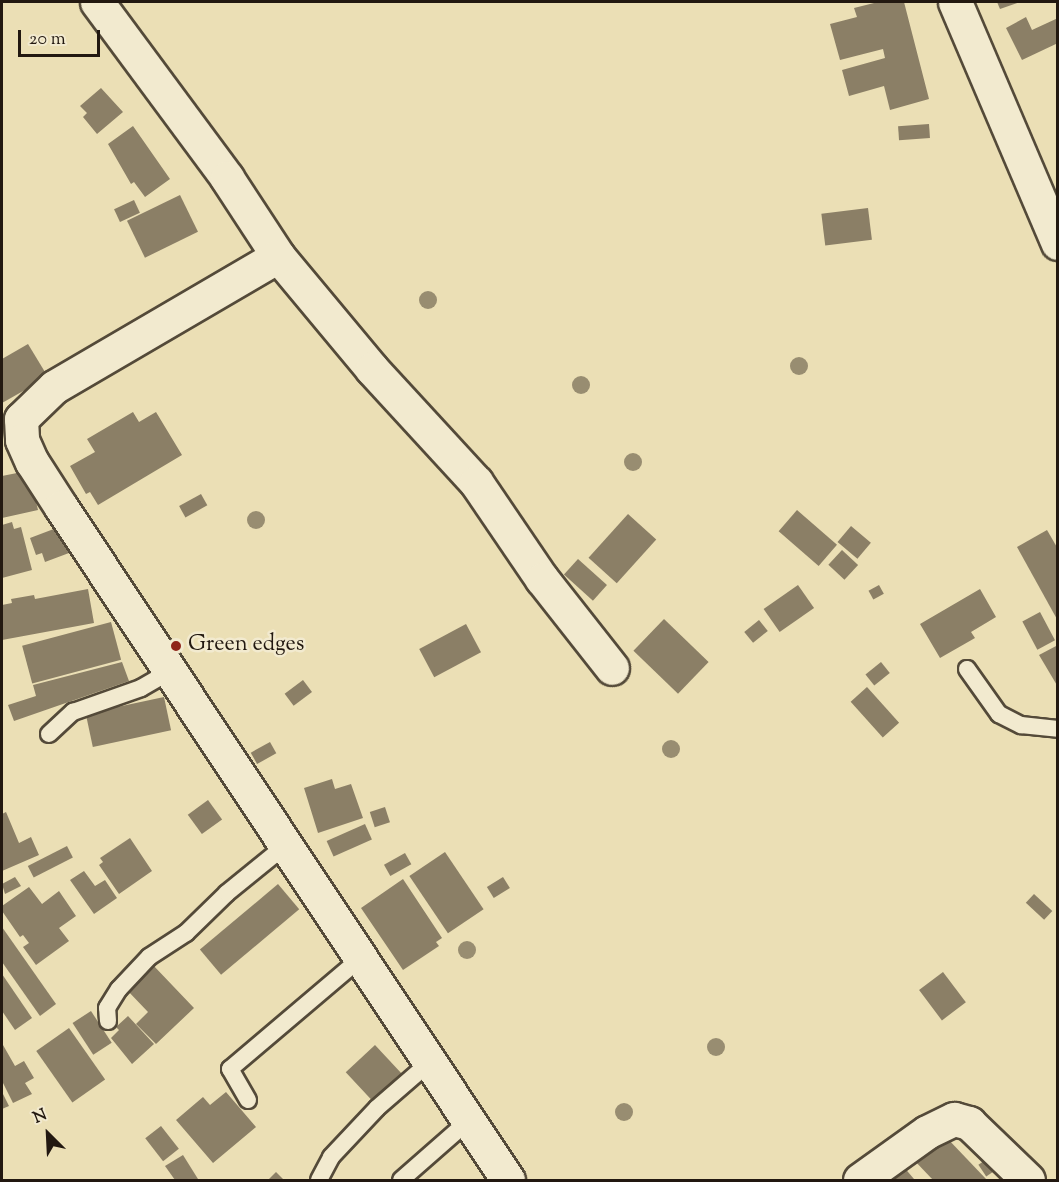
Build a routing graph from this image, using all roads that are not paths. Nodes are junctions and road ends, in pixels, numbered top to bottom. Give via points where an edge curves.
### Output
1 (97, 2) edge
2 (955, 2) edge
3 (1058, 243) edge
4 (278, 256) junction
5 (11, 418) edge
6 (612, 668) dead end
7 (967, 669) dead end
8 (170, 671) junction
9 (1058, 729) edge
10 (49, 734) dead end
11 (286, 845) junction
12 (361, 958) junction
13 (108, 1021) dead end
14 (429, 1063) junction
15 (248, 1100) dead end
16 (467, 1122) junction
17 (319, 1180) edge
18 (401, 1180) edge
19 (508, 1180) edge
20 (860, 1180) edge
21 (1028, 1180) edge

1 - 4 street via 227,178
2 - 3 street
4 - 5 street via 54,387
4 - 6 street via 372,369 476,482 542,579
5 - 8 street via 33,462
7 - 9 lane via 999,714 1021,725
8 - 10 lane via 141,688 72,712
8 - 11 street
11 - 12 street
11 - 13 lane via 186,933 149,957 119,989 107,1008
12 - 14 street
12 - 15 lane via 230,1069
14 - 16 street
14 - 17 lane via 377,1108 331,1157
16 - 18 lane
16 - 19 street
20 - 21 street via 927,1132 954,1119 969,1124

